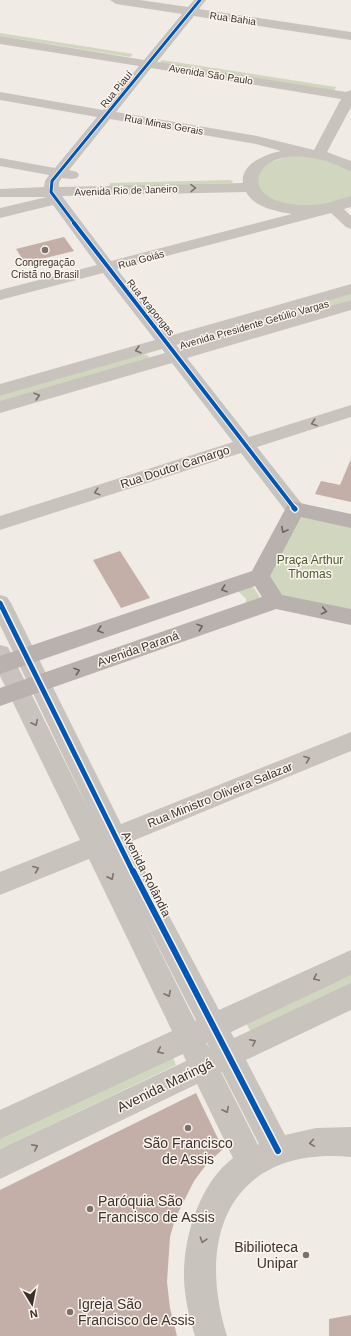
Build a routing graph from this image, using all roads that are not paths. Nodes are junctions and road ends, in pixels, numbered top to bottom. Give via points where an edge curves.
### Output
1 (116, 0) edge
2 (200, 0) edge
3 (191, 12) junction
4 (0, 31) edge
5 (351, 36) edge
6 (0, 40) edge
7 (152, 60) junction
8 (351, 94) edge
9 (0, 96) edge
10 (107, 114) junction
11 (257, 140) junction
12 (318, 155) junction
13 (351, 160) edge
14 (0, 162) edge
15 (351, 167) edge
16 (253, 177) junction
17 (0, 183) edge
18 (55, 186) junction
19 (97, 186) junction
20 (0, 193) edge
21 (340, 205) edge
22 (0, 213) edge
23 (282, 215) junction
24 (351, 224) edge
25 (107, 267) junction
26 (351, 289) edge
27 (0, 296) edge
28 (351, 305) edge
29 (166, 341) junction
30 (177, 356) junction
31 (0, 390) edge
32 (0, 407) edge
33 (351, 411) edge
34 (245, 445) junction
35 (295, 509) junction
36 (351, 521) edge
37 (0, 523) edge
38 (260, 576) junction
39 (275, 601) junction
40 (0, 603) edge
41 (351, 617) edge
42 (8, 659) edge
43 (20, 691) edge
44 (351, 742) edge
45 (105, 841) junction
46 (0, 884) edge
47 (351, 962) edge
48 (351, 996) edge
49 (214, 1026) junction
50 (189, 1037) junction
51 (216, 1060) junction
52 (0, 1125) edge
53 (351, 1142) edge
54 (278, 1151) junction
55 (251, 1163) junction
56 (0, 1164) edge
57 (211, 1336) edge

1 - 3 street, Rua Bahia
2 - 3 street, Rua Piauí
3 - 5 street, Rua Bahia
3 - 7 street, Rua Piauí
4 - 7 street, Avenida São Paulo
6 - 7 street, Avenida São Paulo
7 - 8 street, Avenida São Paulo
7 - 10 street, Rua Piauí
8 - 12 street
9 - 10 street, Rua Minas Gerais
10 - 11 street, Rua Minas Gerais
10 - 18 street, Rua Piauí
11 - 12 street, Rua Minas Gerais
11 - 16 street via 267,148 267,153
12 - 13 street
12 - 15 street
12 - 16 street via 278,156 265,161
14 - 18 street
16 - 19 street, Avenida Rio de Janeiro
16 - 23 street via 259,197
17 - 18 street
18 - 19 street
18 - 19 street
18 - 20 street
18 - 22 street
18 - 25 street, Rua Arapongas
21 - 23 street, Rua Goiás
21 - 24 street
23 - 25 street, Rua Goiás
25 - 27 street, Rua Goiás
25 - 29 street, Rua Arapongas
26 - 29 street, Avenida Presidente Getúlio Vargas
28 - 30 street, Avenida Presidente Getúlio Vargas
29 - 30 street, Rua Arapongas
29 -> 31 street, Avenida Presidente Getúlio Vargas
32 -> 30 street, Avenida Presidente Getúlio Vargas
30 - 34 street, Rua Arapongas
33 -> 34 street, Rua Doutor Camargo
34 - 35 street, Rua Arapongas
34 -> 37 street, Rua Doutor Camargo
35 - 36 main road
35 -> 38 main road
38 - 39 main road
38 -> 42 main road
39 -> 41 main road
43 -> 39 main road, Avenida Paraná
40 - 42 street, Avenida Rolândia
42 - 43 street, Avenida Rolândia
43 - 45 street, Avenida Rolândia
45 -> 44 street, Rua Ministro Oliveira Salazar
46 -> 45 street, Rua Ministro Oliveira Salazar
45 - 49 street, Avenida Rolândia
45 -> 50 street, Avenida Rolândia
47 -> 49 street
51 -> 48 street, Avenida Maringá
49 - 50 street
49 - 51 street, Avenida Rolândia
50 - 51 street, Avenida Rolândia
50 -> 52 street
51 - 54 street, Avenida Rolândia
51 -> 55 street, Avenida Rolândia
56 -> 51 street, Avenida Maringá
53 -> 54 street via 312,1142
54 - 55 street
55 -> 57 street via 232,1178 221,1192 213,1208 201,1247 199,1285

